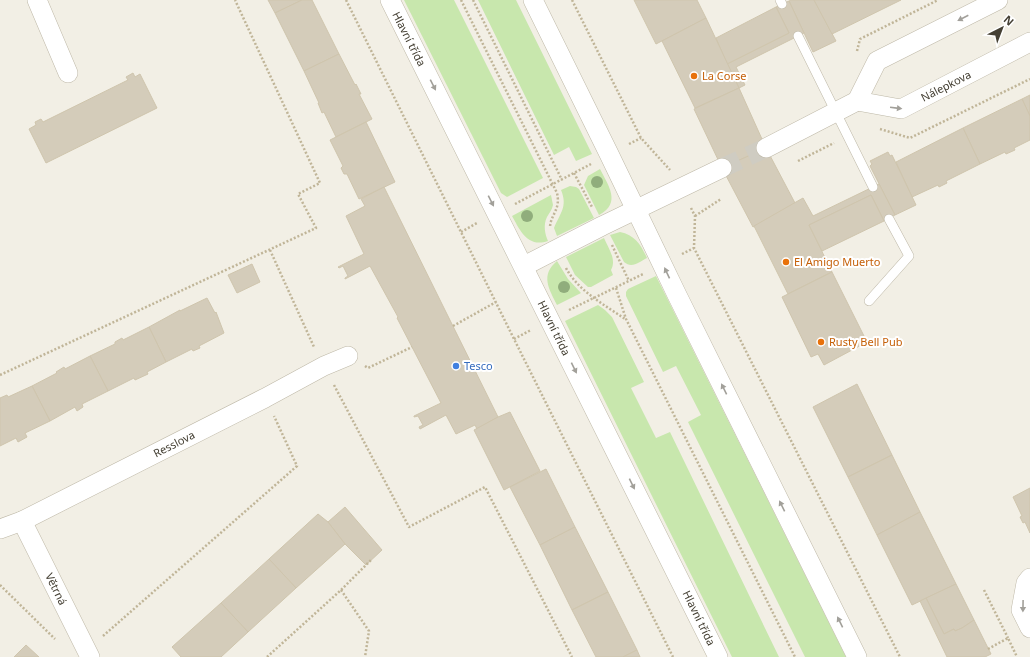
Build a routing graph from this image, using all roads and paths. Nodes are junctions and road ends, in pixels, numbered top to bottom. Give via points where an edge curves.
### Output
1 (37, 0) edge
2 (235, 0) edge
3 (346, 0) edge
4 (390, 0) edge
5 (461, 0) edge
6 (473, 0) edge
7 (533, 0) edge
8 (572, 0) edge
9 (998, 0) edge
10 (798, 36) dead end
11 (1030, 42) edge
12 (68, 73) dead end
13 (857, 101) junction
14 (836, 112) junction
15 (641, 138) junction
16 (766, 148) tunnel mouth
17 (609, 154) junction
18 (722, 168) tunnel mouth
19 (562, 180) junction
20 (553, 184) junction
21 (873, 187) dead end
22 (682, 188) junction
23 (722, 199) dead end
24 (636, 209) junction
25 (497, 213) junction
26 (695, 216) junction
27 (889, 218) dead end
28 (460, 232) junction
29 (694, 248) junction
30 (557, 249) junction
31 (270, 250) junction
32 (663, 264) junction
33 (524, 266) junction
34 (616, 288) junction
35 (595, 298) junction
36 (869, 301) dead end
37 (496, 302) junction
38 (550, 319) junction
39 (626, 319) junction
40 (453, 326) dead end
41 (514, 340) junction
42 (348, 356) dead end
43 (324, 366) junction
44 (0, 375) edge
45 (265, 398) junction
46 (22, 521) junction
47 (0, 529) edge
48 (371, 560) dead end
49 (1030, 578) edge
50 (0, 585) edge
51 (341, 590) junction
52 (984, 590) dead end
53 (1030, 628) edge
54 (102, 636) dead end
55 (1008, 638) junction
56 (56, 640) dead end
57 (988, 648) dead end
58 (90, 657) edge
59 (267, 657) edge
60 (365, 657) edge
61 (572, 657) edge
62 (673, 657) edge
63 (718, 657) edge
64 (795, 657) edge
65 (857, 657) edge
66 (900, 657) edge
67 (1017, 657) edge

1 - 12 street
2 - 31 path via 320,183 298,194 316,228
3 - 28 path
4 -> 25 street, Hlavní třída
5 - 20 path
6 - 19 path
7 - 17 street
8 - 15 path
9 -> 13 street via 877,61
10 - 14 lane
13 -> 11 street, Nálepkova via 902,109
13 - 14 street
14 - 16 street
14 - 21 lane
15 - 17 path
15 - 22 path via 671,170
17 - 19 path
17 - 24 street
18 - 22 street
19 - 20 path
20 - 25 path
20 - 30 path via 558,204 550,226
22 - 24 street
22 - 26 path
23 - 26 path
24 - 30 street
24 - 32 street
25 - 28 path
25 - 33 street, Hlavní třída
26 - 29 path
27 - 36 lane via 908,256
28 - 37 path
29 - 32 path
29 - 66 path
30 - 33 street
30 - 35 path via 571,277
31 - 43 path
31 - 44 path
32 - 34 path
65 -> 32 street
33 - 38 street, Hlavní třída
34 - 35 path
34 - 39 path
35 - 38 path
35 - 39 path
37 - 40 path
37 - 41 path
38 - 41 path
38 -> 63 street, Hlavní třída
39 - 64 path
41 - 62 path
42 - 43 street, Resslova
43 - 45 street, Resslova
43 - 61 path via 409,527 485,487
45 - 46 street, Resslova
45 - 54 path via 297,466
46 - 47 street, Resslova
46 - 58 street, Větrná
48 - 51 path
49 -> 53 street via 1026,583 1021,610
50 - 56 path
51 - 59 path
51 - 60 path via 369,631
52 - 55 path
55 - 57 path
55 - 67 path

